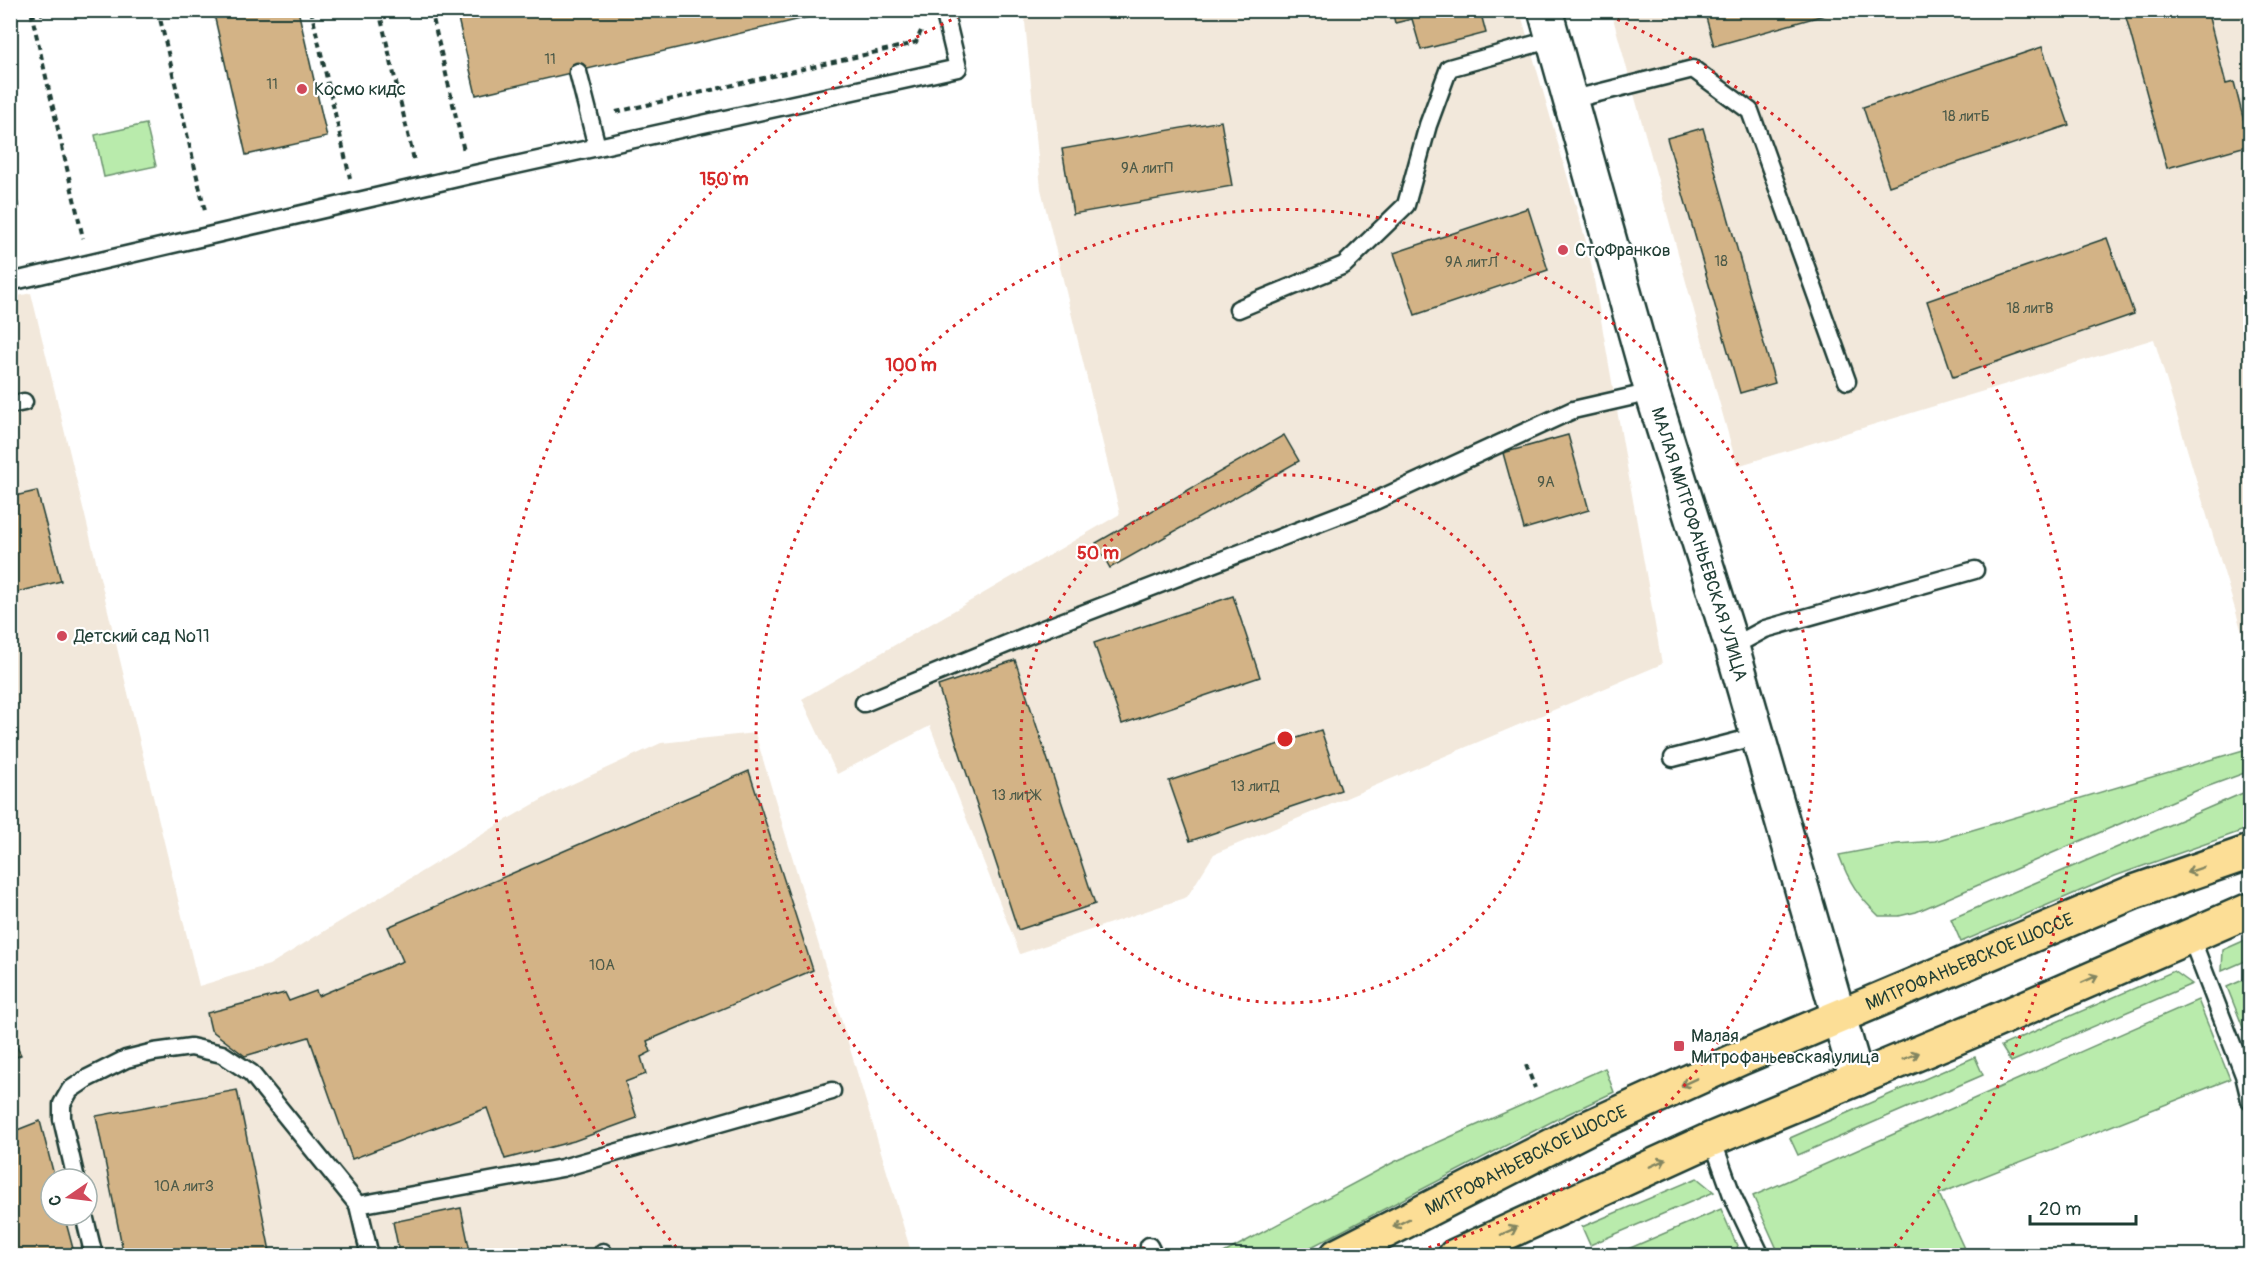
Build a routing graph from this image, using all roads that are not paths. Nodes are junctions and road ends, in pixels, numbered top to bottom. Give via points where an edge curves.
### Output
1 (944, 10) edge
2 (1549, 25) edge
3 (578, 72) dead end
4 (1570, 100) junction
5 (597, 147) junction
6 (10, 282) edge
7 (1238, 309) dead end
8 (1847, 381) dead end
9 (1652, 392) junction
10 (1975, 570) dead end
11 (1732, 647) junction
12 (864, 703) dead end
13 (1758, 736) junction
14 (1672, 758) dead end
15 (2250, 852) edge
16 (2250, 910) edge
17 (2190, 935) junction
18 (1839, 1017) junction
19 (1857, 1078) junction
20 (832, 1090) dead end
21 (2250, 1100) edge
22 (1712, 1139) junction
23 (73, 1167) edge
24 (358, 1205) junction
25 (87, 1227) edge
26 (94, 1256) edge
27 (370, 1256) edge
28 (1337, 1256) edge
29 (1455, 1256) edge
30 (1761, 1256) edge

1 - 5 lane via 958,68
2 - 4 street, МАЛАЯ МИТРОФАНЬЕВСКАЯ УЛИЦА
2 - 7 lane via 1449,68 1406,205 1344,265
3 - 5 lane
4 - 8 lane via 1693,69 1750,111
4 - 9 street, МАЛАЯ МИТРОФАНЬЕВСКАЯ УЛИЦА
5 - 6 lane
9 - 11 street, МАЛАЯ МИТРОФАНЬЕВСКАЯ УЛИЦА
9 - 12 lane via 1573,410 1373,502 1043,629
10 - 11 lane via 1765,628
11 - 13 street, МАЛАЯ МИТРОФАНЬЕВСКАЯ УЛИЦА
13 - 14 lane
13 - 18 street, МАЛАЯ МИТРОФАНЬЕВСКАЯ УЛИЦА
15 -> 18 main road, МИТРОФАНЬЕВСКОЕ ШОССЕ via 2134,892
16 - 17 main road
19 -> 17 main road
17 - 21 lane
18 - 19 street, МАЛАЯ МИТРОФАНЬЕВСКАЯ УЛИЦА
18 -> 28 main road, МИТРОФАНЬЕВСКОЕ ШОССЕ via 1585,1129
19 - 22 main road
20 - 24 lane via 561,1168
29 -> 22 main road
22 - 30 lane via 1732,1195
23 - 24 lane via 62,1119 62,1104 70,1090 126,1059 191,1047 222,1054 251,1073
24 - 27 lane
25 - 26 lane

